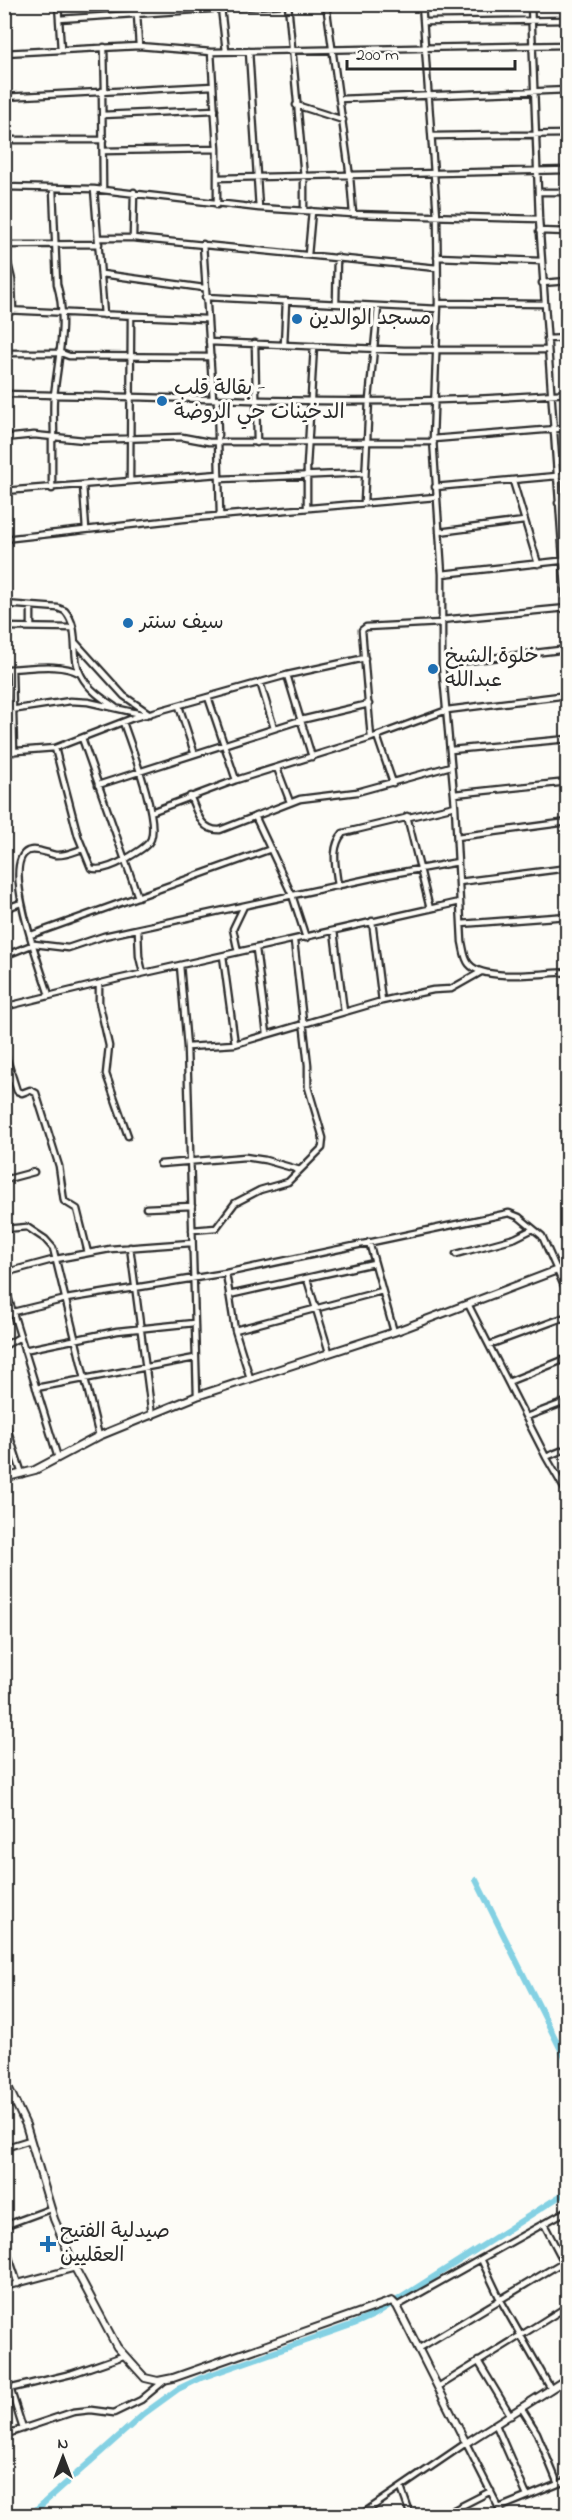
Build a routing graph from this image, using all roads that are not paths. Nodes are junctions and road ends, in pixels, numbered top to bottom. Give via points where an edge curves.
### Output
1 (58, 4) edge
2 (287, 4) edge
3 (326, 4) edge
4 (422, 4) edge
5 (531, 4) edge
6 (221, 8) junction
7 (137, 14) junction
8 (59, 19) junction
9 (567, 20) edge
10 (531, 21) junction
11 (424, 22) junction
12 (567, 45) edge
13 (139, 46) junction
14 (425, 46) junction
15 (532, 46) junction
16 (104, 47) junction
17 (333, 49) junction
18 (61, 50) junction
19 (211, 51) junction
20 (225, 51) junction
21 (249, 51) junction
22 (291, 51) junction
23 (4, 53) edge
24 (213, 86) junction
25 (567, 90) edge
26 (103, 91) junction
27 (534, 92) junction
28 (429, 96) junction
29 (4, 97) edge
30 (339, 99) junction
31 (296, 105) junction
32 (215, 110) junction
33 (102, 115) junction
34 (343, 120) junction
35 (567, 134) edge
36 (536, 135) junction
37 (432, 136) junction
38 (4, 140) edge
39 (103, 140) junction
40 (217, 149) junction
41 (103, 151) junction
42 (538, 170) junction
43 (567, 170) edge
44 (435, 173) junction
45 (259, 177) junction
46 (304, 177) junction
47 (350, 177) junction
48 (217, 178) junction
49 (4, 187) edge
50 (53, 189) junction
51 (94, 189) junction
52 (103, 189) junction
53 (134, 192) junction
54 (538, 192) junction
55 (567, 192) edge
56 (217, 205) junction
57 (259, 208) junction
58 (304, 210) junction
59 (312, 211) junction
60 (353, 214) junction
61 (437, 216) junction
62 (538, 219) junction
63 (539, 231) junction
64 (567, 232) edge
65 (134, 238) junction
66 (99, 241) junction
67 (56, 244) junction
68 (203, 244) junction
69 (4, 246) edge
70 (308, 255) junction
71 (337, 257) junction
72 (437, 257) junction
73 (542, 261) junction
74 (437, 268) junction
75 (102, 274) junction
76 (567, 281) edge
77 (542, 283) junction
78 (204, 288) junction
79 (205, 297) junction
80 (286, 301) junction
81 (336, 303) junction
82 (544, 304) junction
83 (378, 306) junction
84 (438, 306) junction
85 (4, 310) edge
86 (13, 311) junction
87 (61, 312) junction
88 (104, 315) junction
89 (131, 316) junction
90 (206, 319) junction
91 (567, 338) edge
92 (547, 339) junction
93 (209, 342) junction
94 (255, 343) junction
95 (284, 345) junction
96 (314, 346) junction
97 (374, 349) junction
98 (436, 350) junction
99 (548, 350) junction
100 (4, 353) edge
101 (61, 353) junction
102 (130, 357) junction
103 (211, 357) junction
104 (567, 393) edge
105 (4, 394) edge
106 (550, 394) junction
107 (54, 397) junction
108 (129, 398) junction
109 (215, 399) junction
110 (256, 400) junction
111 (369, 400) junction
112 (436, 400) junction
113 (311, 401) junction
114 (567, 429) edge
115 (553, 430) junction
116 (4, 438) edge
117 (130, 438) junction
118 (53, 439) junction
119 (367, 441) junction
120 (434, 441) junction
121 (218, 442) junction
122 (257, 442) junction
123 (309, 442) junction
124 (365, 473) junction
125 (308, 475) junction
126 (567, 475) edge
127 (220, 476) junction
128 (556, 477) junction
129 (130, 479) junction
130 (513, 482) junction
131 (83, 485) junction
132 (435, 487) junction
133 (52, 489) junction
134 (4, 491) edge
135 (436, 497) junction
136 (364, 502) junction
137 (567, 502) edge
138 (558, 503) junction
139 (307, 508) junction
140 (220, 515) junction
141 (524, 521) junction
142 (86, 530) junction
143 (439, 532) junction
144 (4, 539) edge
145 (566, 560) edge
146 (538, 564) junction
147 (442, 574) junction
148 (4, 604) edge
149 (31, 606) junction
150 (567, 611) edge
151 (441, 621) junction
152 (4, 627) edge
153 (31, 627) junction
154 (73, 628) junction
155 (567, 630) edge
156 (76, 643) junction
157 (567, 649) edge
158 (365, 658) junction
159 (442, 664) junction
160 (4, 669) edge
161 (12, 669) junction
162 (80, 674) junction
163 (286, 675) junction
164 (260, 682) junction
165 (567, 695) edge
166 (208, 697) junction
167 (369, 704) junction
168 (179, 706) junction
169 (116, 707) junction
170 (11, 710) junction
171 (447, 710) junction
172 (4, 711) edge
173 (148, 715) junction
174 (302, 720) junction
175 (123, 722) junction
176 (274, 728) junction
177 (377, 736) junction
178 (82, 738) junction
179 (371, 738) junction
180 (567, 739) edge
181 (225, 743) junction
182 (55, 748) junction
183 (450, 750) junction
184 (4, 752) edge
185 (14, 752) junction
186 (194, 752) junction
187 (312, 757) junction
188 (451, 766) junction
189 (277, 768) junction
190 (138, 771) junction
191 (236, 780) junction
192 (567, 782) edge
193 (393, 783) junction
194 (98, 785) junction
195 (454, 794) junction
196 (190, 796) junction
197 (290, 802) junction
198 (455, 806) junction
199 (151, 812) junction
200 (255, 816) junction
201 (407, 816) junction
202 (567, 822) edge
203 (457, 837) junction
204 (82, 849) junction
205 (271, 849) junction
206 (123, 860) junction
207 (458, 862) junction
208 (419, 868) junction
209 (567, 868) edge
210 (459, 882) junction
211 (338, 886) junction
212 (292, 895) junction
213 (138, 897) junction
214 (460, 902) junction
215 (21, 903) junction
216 (244, 906) junction
217 (4, 909) edge
218 (430, 909) junction
219 (567, 916) edge
220 (372, 921) junction
221 (461, 924) junction
222 (138, 930) junction
223 (334, 931) junction
224 (31, 935) junction
225 (306, 938) junction
226 (294, 941) junction
227 (34, 944) junction
228 (256, 948) junction
229 (238, 952) junction
230 (4, 956) edge
231 (223, 956) junction
232 (180, 965) junction
233 (481, 972) junction
234 (567, 972) edge
235 (143, 973) junction
236 (99, 984) junction
237 (50, 995) junction
238 (382, 1001) junction
239 (4, 1007) edge
240 (344, 1012) junction
241 (303, 1024) junction
242 (267, 1034) junction
243 (235, 1044) junction
244 (187, 1047) junction
245 (4, 1050) edge
246 (13, 1078) junction
247 (4, 1080) edge
248 (128, 1136) dead end
249 (191, 1161) junction
250 (160, 1164) dead end
251 (300, 1170) junction
252 (34, 1172) dead end
253 (4, 1180) edge
254 (192, 1206) junction
255 (146, 1208) dead end
256 (4, 1229) edge
257 (533, 1229) junction
258 (192, 1230) junction
259 (192, 1242) junction
260 (369, 1242) junction
261 (130, 1247) junction
262 (88, 1253) junction
263 (456, 1254) dead end
264 (56, 1259) junction
265 (374, 1263) junction
266 (567, 1266) edge
267 (556, 1272) junction
268 (4, 1273) edge
269 (226, 1273) junction
270 (193, 1279) junction
271 (307, 1279) junction
272 (4, 1284) edge
273 (135, 1288) junction
274 (382, 1291) junction
275 (229, 1295) junction
276 (567, 1295) edge
277 (66, 1299) junction
278 (7, 1303) edge
279 (468, 1304) junction
280 (315, 1310) junction
281 (13, 1312) junction
282 (567, 1316) edge
283 (194, 1323) junction
284 (142, 1328) junction
285 (235, 1330) junction
286 (394, 1332) junction
287 (20, 1337) junction
288 (76, 1340) junction
289 (489, 1345) junction
290 (4, 1346) edge
291 (24, 1350) junction
292 (328, 1352) junction
293 (567, 1358) edge
294 (195, 1359) junction
295 (147, 1367) junction
296 (86, 1378) junction
297 (250, 1378) junction
298 (508, 1382) junction
299 (36, 1388) junction
300 (197, 1396) junction
301 (567, 1401) edge
302 (152, 1416) junction
303 (526, 1418) junction
304 (4, 1419) edge
305 (99, 1436) junction
306 (567, 1448) edge
307 (58, 1458) junction
308 (546, 1458) junction
309 (22, 1474) junction
310 (4, 1478) edge
311 (567, 1494) edge
312 (4, 2078) edge
313 (16, 2103) junction
314 (4, 2106) edge
315 (30, 2140) junction
316 (4, 2148) edge
317 (50, 2209) junction
318 (567, 2210) edge
319 (544, 2224) junction
320 (4, 2226) edge
321 (4, 2243) edge
322 (565, 2260) edge
323 (482, 2261) junction
324 (11, 2264) junction
325 (4, 2265) edge
326 (75, 2268) junction
327 (567, 2270) edge
328 (18, 2284) junction
329 (4, 2287) edge
330 (500, 2299) junction
331 (397, 2306) junction
332 (567, 2306) edge
333 (520, 2335) junction
334 (418, 2349) junction
335 (123, 2356) junction
336 (478, 2361) junction
337 (4, 2369) edge
338 (566, 2379) edge
339 (164, 2381) junction
340 (437, 2387) junction
341 (7, 2389) edge
342 (551, 2389) junction
343 (567, 2389) edge
344 (522, 2409) junction
345 (511, 2416) junction
346 (496, 2426) junction
347 (23, 2428) junction
348 (4, 2435) edge
349 (466, 2443) junction
350 (567, 2480) edge
351 (558, 2484) junction
352 (401, 2488) junction
353 (491, 2491) junction
354 (526, 2496) junction
355 (370, 2508) junction
356 (499, 2508) junction
357 (359, 2516) edge
358 (373, 2516) edge
359 (411, 2516) edge
360 (442, 2516) edge
361 (503, 2516) edge

1 - 8 street
2 - 6 street
2 - 22 street
3 - 17 street
4 - 11 street
5 - 10 street
6 - 7 street
6 - 20 street
7 - 8 street
7 - 13 street
8 - 18 street
9 - 10 street
10 - 11 street
10 - 15 street
11 - 14 street
12 - 15 street
13 - 16 street
13 - 19 street
14 - 15 street
14 - 17 street
14 - 28 street
15 - 27 street
16 - 18 street
16 - 26 street
17 - 22 street
17 - 30 street
18 - 23 street
19 - 20 street
19 - 24 street
20 - 21 street
21 - 22 street
21 - 45 street
22 - 31 street
24 - 26 street
24 - 32 street
25 - 27 street
26 - 29 street
26 - 33 street
27 - 28 street
27 - 36 street
28 - 30 street
28 - 37 street
30 - 34 street
31 - 34 street
31 - 46 street
32 - 33 street
32 - 40 street
33 - 39 street
34 - 47 street
35 - 36 street
36 - 37 street
36 - 42 street
37 - 44 street
38 - 39 street
39 - 41 street
40 - 41 street
40 - 48 street
41 - 52 street
42 - 43 street
42 - 44 street
42 - 54 street
44 - 47 street
44 - 61 street
45 - 46 street
45 - 48 street
45 - 57 street
46 - 47 street
46 - 58 street
47 - 60 street
48 - 56 street
49 - 50 street
50 - 51 street
50 - 67 street
51 - 52 street
51 - 66 street
52 - 53 street
53 - 56 street
53 - 65 street
54 - 55 street
54 - 62 street
56 - 57 street
57 - 58 street
58 - 59 street
59 - 60 street
59 - 70 street
60 - 61 street
61 - 62 street
61 - 72 street
62 - 63 street
63 - 64 street
63 - 73 street
65 - 66 street
65 - 68 street
66 - 67 street
66 - 75 street
67 - 69 street
67 - 87 street
68 - 70 street
68 - 78 street
69 - 86 street via 12,280
70 - 71 street
71 - 74 street
71 - 81 street
72 - 73 street
72 - 74 street
73 - 77 street
74 - 84 street
75 - 78 street
75 - 88 street
76 - 77 street
77 - 82 street
78 - 79 street
79 - 80 street
79 - 90 street
80 - 81 street
80 - 95 street
81 - 83 street
82 - 84 street
82 - 92 street
83 - 84 street
83 - 97 street
84 - 98 street
85 - 86 street
86 - 87 street
87 - 88 street
87 - 101 street
88 - 89 street
89 - 90 street
89 - 102 street
90 - 93 street
91 - 92 street
92 - 99 street
93 - 94 street
93 - 103 street
94 - 95 street
94 - 110 street
95 - 96 street
96 - 97 street
96 - 113 street
97 - 98 street
97 - 111 street
98 - 99 street
98 - 112 street
99 - 106 street
100 - 101 street
101 - 102 street
101 - 107 street
102 - 103 street
102 - 108 street
103 - 109 street
104 - 106 street
105 - 107 street
106 - 112 street
106 - 115 street
107 - 108 street
107 - 118 street
108 - 109 street
108 - 117 street
109 - 110 street
109 - 121 street
110 - 113 street
110 - 122 street
111 - 112 street
111 - 113 street
111 - 119 street
112 - 120 street
113 - 123 street
114 - 115 street
115 - 120 street
115 - 128 street
116 - 118 street via 34,435
117 - 118 street
117 - 121 street via 182,437
117 - 129 street
118 - 133 street
119 - 120 street
119 - 123 street
119 - 124 street
120 - 132 street
121 - 122 street
121 - 127 street
122 - 123 street
123 - 125 street
124 - 125 street
124 - 136 street
125 - 127 street
125 - 139 street
126 - 128 street
127 - 129 street
127 - 140 street
128 - 130 street
128 - 138 street
129 - 131 street
130 - 132 street
130 - 141 street
131 - 133 street
131 - 142 street
132 - 135 street
133 - 134 street
135 - 136 street
135 - 143 street
136 - 139 street
137 - 138 street
138 - 145 street
139 - 140 street
140 - 142 street
141 - 143 street
141 - 146 street
142 - 144 street
143 - 147 street
145 - 146 street
145 - 150 street
146 - 147 street
147 - 151 street
148 - 149 street
149 - 153 street
149 - 154 street via 62,609
150 - 151 street
150 - 155 street
151 - 158 street via 363,628
151 - 159 street
152 - 153 street
153 - 154 street
154 - 156 street
156 - 162 street
156 - 173 street via 124,696
157 - 159 street
158 - 163 street
158 - 167 street
159 - 171 street
160 - 161 street
161 - 162 street via 68,669
161 - 170 street
162 - 169 street via 90,688
163 - 164 street
163 - 174 street
164 - 166 street
164 - 176 street
165 - 171 street
166 - 168 street
166 - 181 street
167 - 174 street
167 - 179 street
168 - 173 street
168 - 186 street
169 - 170 street via 70,700
169 - 173 street
170 - 172 street
170 - 185 street
171 - 177 street
171 - 183 street
173 - 175 street
174 - 176 street
174 - 187 street
175 - 178 street
175 - 190 street
176 - 181 street
177 - 179 street
177 - 193 street
178 - 182 street
178 - 194 street
179 - 187 street
180 - 183 street
181 - 186 street
181 - 191 street
182 - 185 street
182 - 204 street
183 - 188 street
184 - 185 street
186 - 190 street
187 - 189 street
188 - 193 street
188 - 195 street
189 - 191 street
189 - 197 street
190 - 194 street
190 - 199 street
191 - 196 street
192 - 195 street
193 - 197 street
194 - 206 street
195 - 198 street
196 - 199 street
196 - 200 street via 202,824 212,830
197 - 200 street
198 - 201 street
198 - 203 street
199 - 206 street via 151,839
200 - 205 street
201 - 208 street
201 - 211 street via 343,832 334,854
202 - 203 street
203 - 207 street
204 - 206 street via 94,870
204 - 215 street via 64,855 35,850 22,855 17,870
205 - 212 street
205 - 213 street
206 - 213 street
207 - 208 street
207 - 210 street
208 - 211 street
208 - 218 street
209 - 210 street
210 - 214 street
211 - 212 street
212 - 216 street
212 - 225 street
213 - 224 street
214 - 218 street
214 - 221 street
215 - 217 street
215 - 224 street
216 - 222 street
216 - 229 street via 233,930
218 - 220 street
219 - 221 street
220 - 223 street
220 - 238 street
221 - 233 street via 465,957
222 - 227 street via 68,948
222 - 235 street
223 - 225 street
223 - 240 street
224 - 227 street
225 - 226 street
226 - 228 street
226 - 241 street
227 - 230 street
227 - 237 street
228 - 229 street
228 - 242 street
229 - 231 street
231 - 232 street
231 - 243 street
232 - 235 street
232 - 244 street
233 - 234 street
233 - 238 street via 451,989
235 - 236 street
236 - 237 street
236 - 248 street via 109,1046 106,1074
237 - 239 street
238 - 240 street
240 - 241 street
241 - 242 street
241 - 251 street via 308,1087 323,1141 321,1150
242 - 243 street
243 - 244 street
244 - 249 street
245 - 246 street
246 - 247 street
246 - 262 street via 19,1093 36,1093 59,1166 64,1201 77,1209
249 - 250 street
249 - 251 street via 255,1158
249 - 254 street
251 - 258 street via 284,1184 260,1190 235,1203 216,1228
252 - 253 street
254 - 255 street
254 - 258 street
256 - 264 street via 27,1227 50,1243
257 - 260 street via 513,1214 502,1213
257 - 263 street via 515,1238
257 - 267 street via 547,1244
258 - 259 street
259 - 261 street
259 - 270 street
260 - 265 street
260 - 269 street
261 - 262 street
261 - 273 street
262 - 264 street
264 - 268 street
264 - 277 street
265 - 271 street
265 - 274 street
266 - 267 street
267 - 276 street
267 - 279 street
269 - 270 street
269 - 275 street
270 - 273 street
270 - 283 street
271 - 275 street
271 - 280 street
272 - 278 street
273 - 277 street
273 - 284 street
274 - 280 street
274 - 286 street
275 - 285 street
277 - 281 street
277 - 288 street
278 - 281 street
279 - 286 street
279 - 289 street
280 - 285 street
280 - 292 street
281 - 287 street
282 - 289 street
283 - 284 street
283 - 294 street
284 - 288 street
284 - 295 street
285 - 297 street
286 - 292 street
287 - 290 street
287 - 291 street
288 - 291 street
288 - 296 street
289 - 298 street
291 - 299 street
292 - 297 street
293 - 298 street
294 - 295 street
294 - 300 street
295 - 296 street
295 - 302 street
296 - 299 street
296 - 305 street
297 - 300 street
298 - 303 street
299 - 307 street
300 - 302 street
301 - 303 street
302 - 305 street
303 - 308 street
304 - 309 street
305 - 307 street
306 - 308 street
307 - 309 street
308 - 311 street
309 - 310 street
312 - 313 street
313 - 314 street
313 - 315 street
315 - 316 street
315 - 317 street
317 - 320 street
317 - 326 street
318 - 319 street
319 - 322 street
319 - 323 street
321 - 324 street
322 - 327 street
322 - 330 street
323 - 330 street
323 - 331 street
324 - 325 street
324 - 328 street
326 - 328 street
326 - 335 street
328 - 329 street
330 - 333 street
330 - 334 street
331 - 334 street
331 - 339 street via 389,2301
332 - 333 street
333 - 336 street
333 - 342 street
334 - 340 street
335 - 339 street via 145,2378
335 - 341 street via 71,2374
336 - 340 street
336 - 345 street
337 - 341 street
338 - 342 street
338 - 343 street
339 - 347 street via 141,2400 114,2413 78,2412
340 - 349 street
341 - 347 street
342 - 344 street
344 - 345 street
344 - 351 street via 537,2433
345 - 346 street
346 - 349 street
346 - 354 street
347 - 348 street
349 - 352 street
349 - 353 street
350 - 351 street
351 - 354 street
352 - 355 street
352 - 359 street
353 - 356 street
353 - 360 street
354 - 356 street
355 - 357 street
355 - 358 street
356 - 361 street

